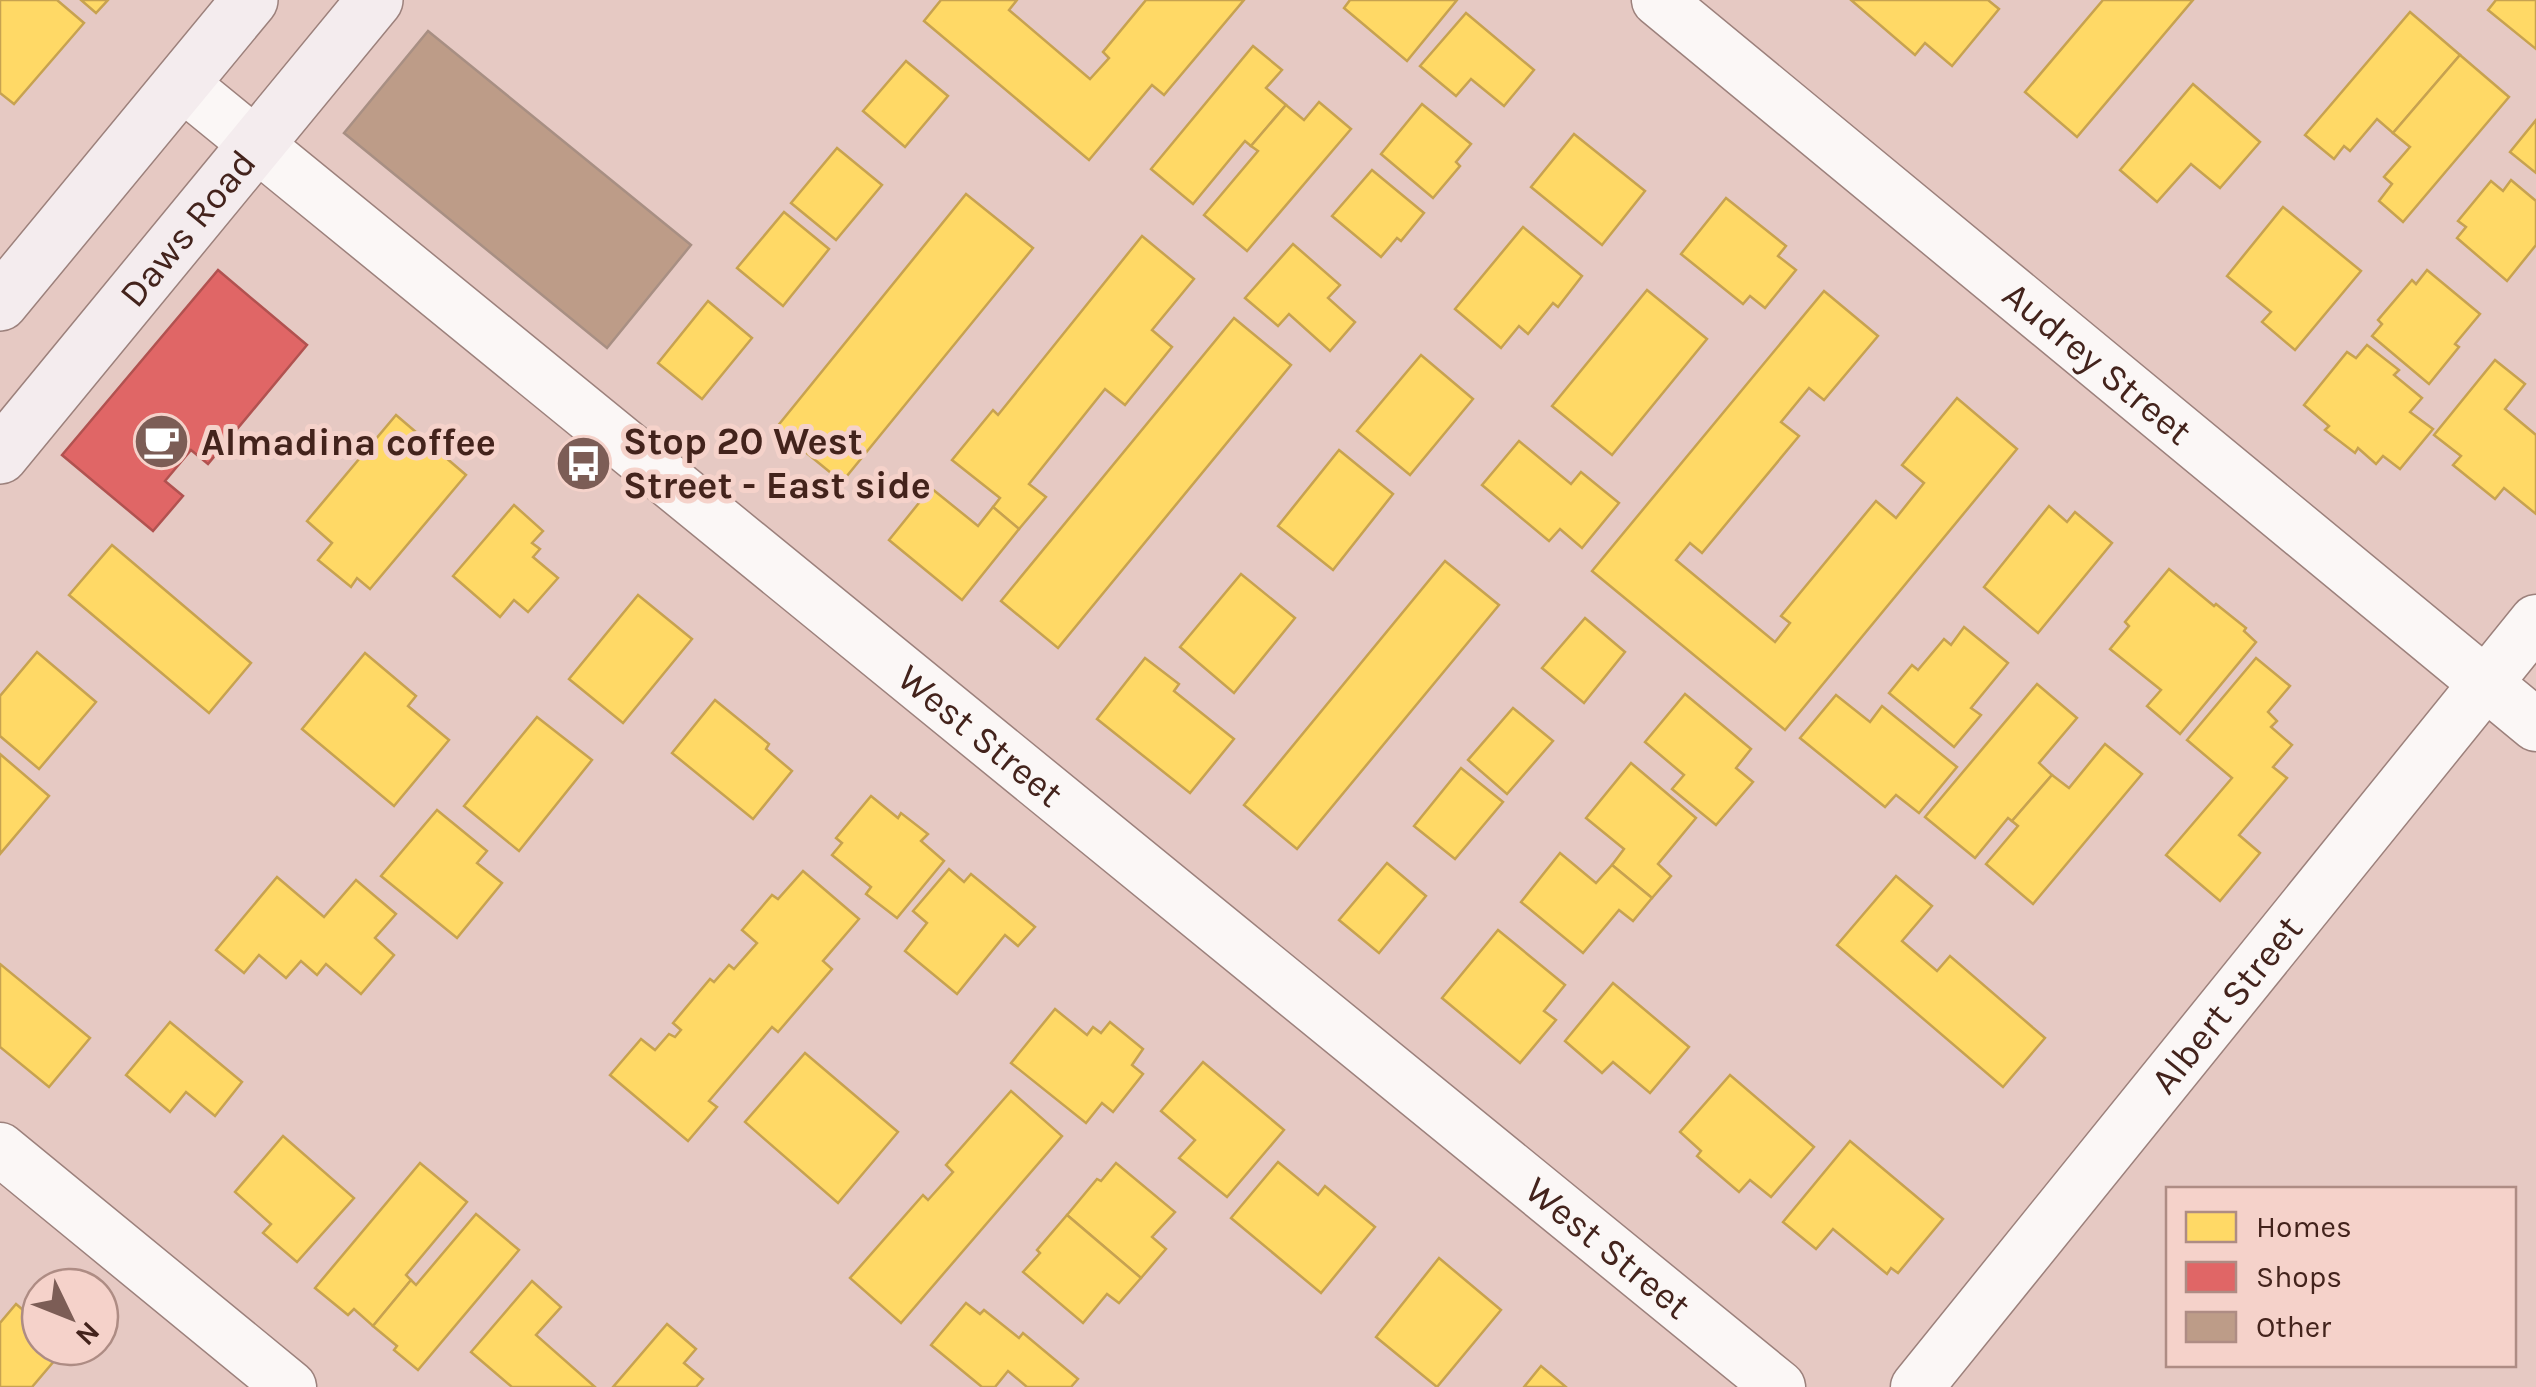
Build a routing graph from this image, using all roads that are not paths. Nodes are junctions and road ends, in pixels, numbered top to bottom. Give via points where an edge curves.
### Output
1 (250, 0) edge
2 (375, 0) edge
3 (1658, 0) edge
4 (181, 83) junction
5 (256, 144) junction
6 (0, 303) edge
7 (0, 456) edge
8 (2536, 621) edge
9 (2485, 683) junction
10 (2536, 725) edge
11 (0, 1149) edge
12 (290, 1387) edge
13 (1779, 1387) edge
14 (1917, 1387) edge

1 - 4 main road
2 - 5 main road, Daws Road
3 - 9 street, Audrey Street
4 - 5 street, West Street
4 - 6 main road
5 - 7 main road, Daws Road
5 - 13 street, West Street
8 - 9 street, Albert Street
9 - 10 street, Audrey Street
9 - 14 street, Albert Street
11 - 12 street

